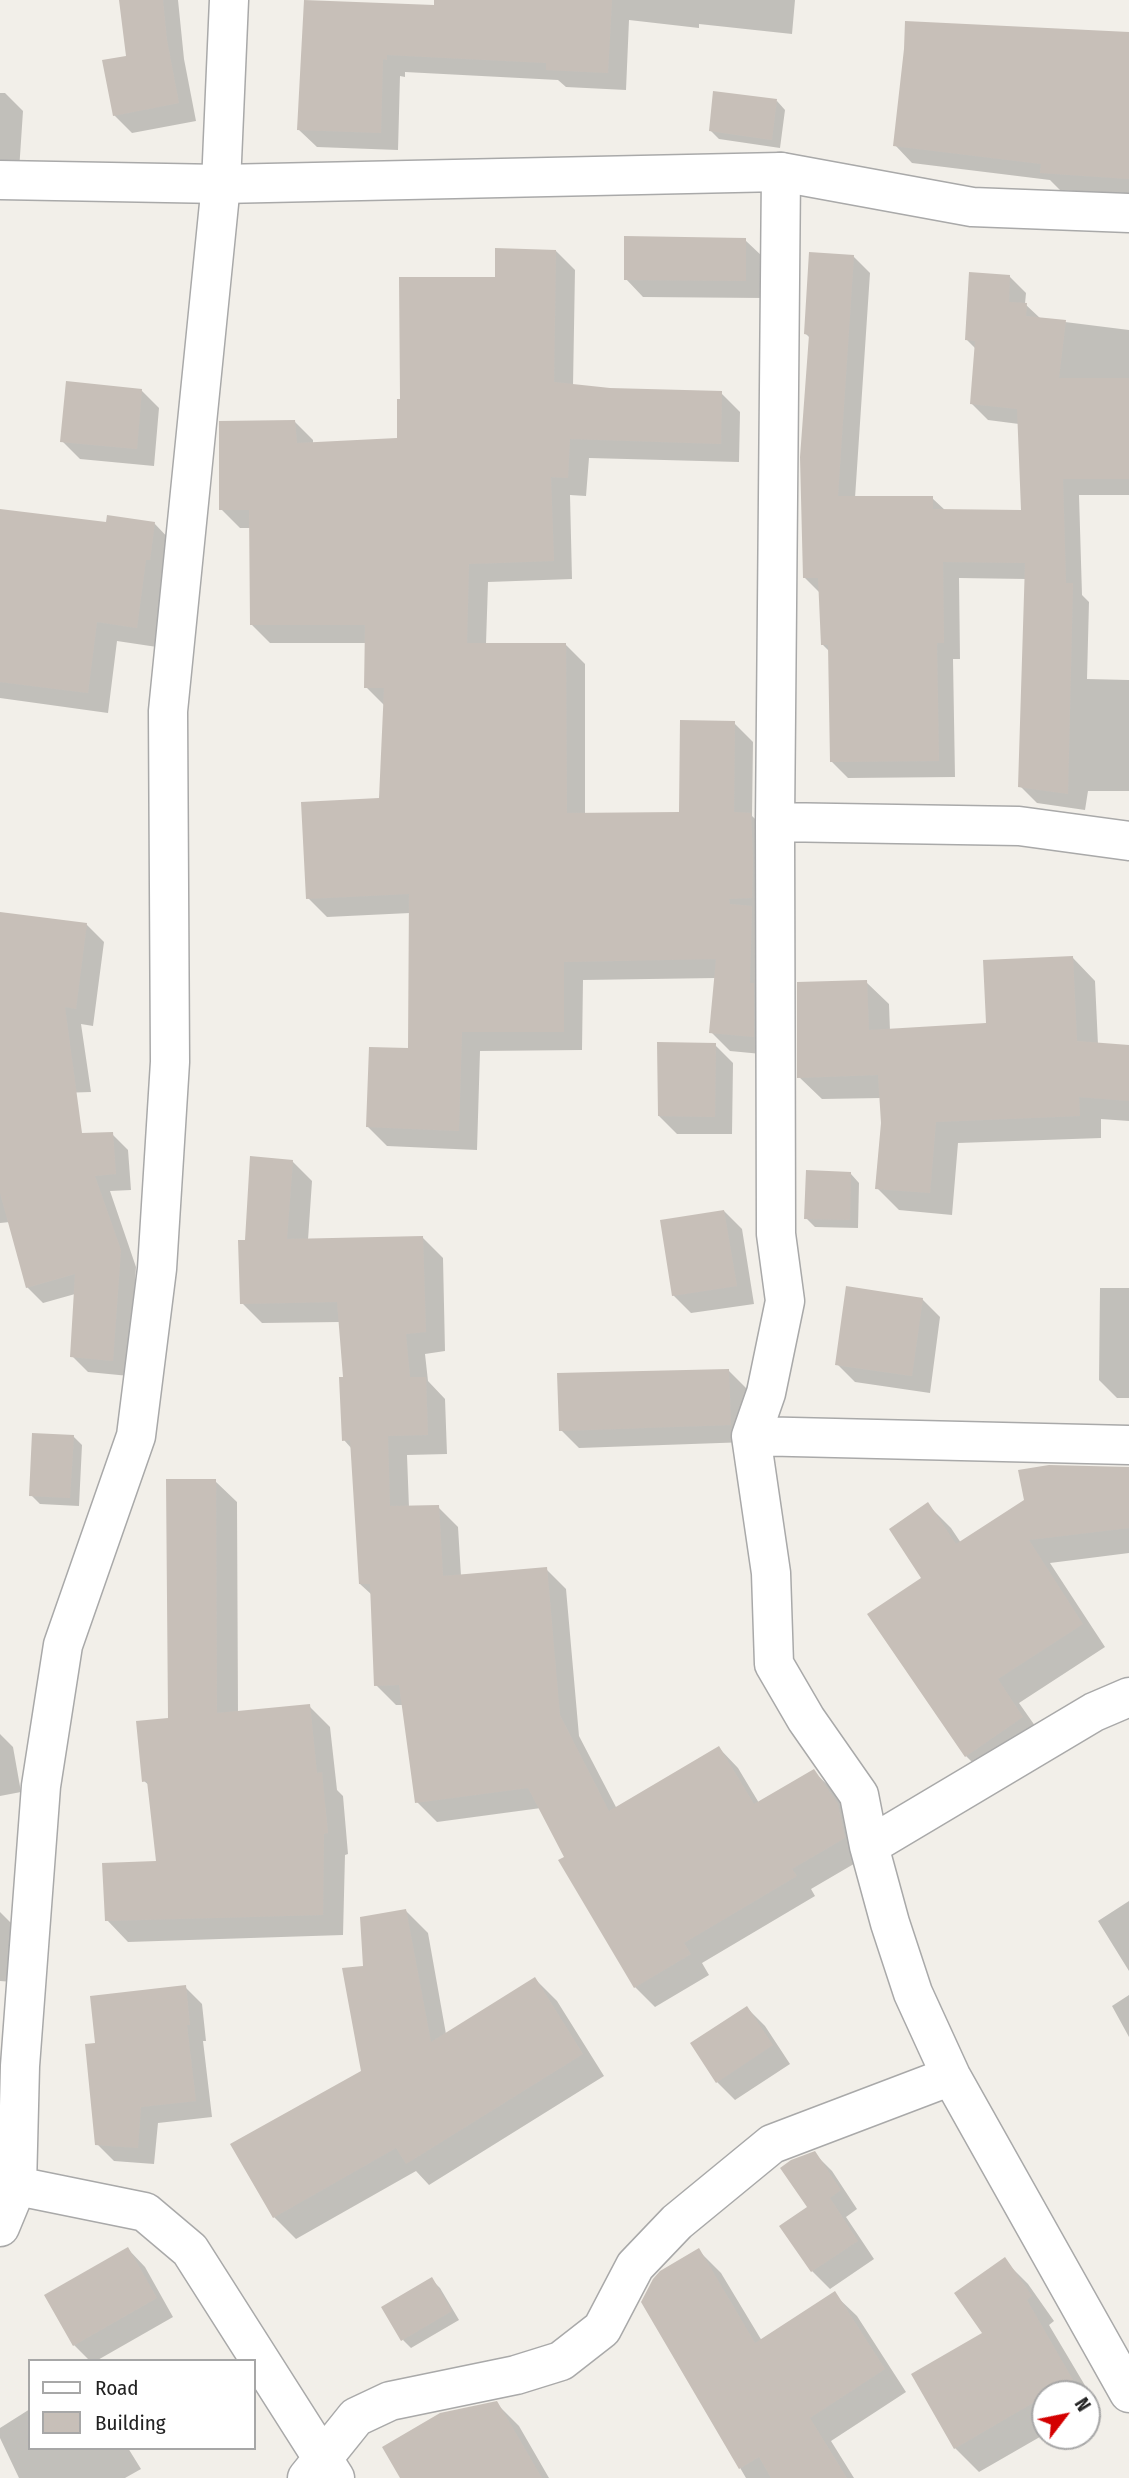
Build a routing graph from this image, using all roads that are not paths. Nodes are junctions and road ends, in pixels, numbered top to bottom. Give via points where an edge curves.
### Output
1 (229, 0) edge
2 (781, 172) junction
3 (0, 180) edge
4 (220, 184) junction
5 (1129, 214) edge
6 (775, 821) junction
7 (1129, 841) edge
8 (751, 1436) junction
9 (1129, 1445) edge
10 (1129, 1697) edge
11 (869, 1846) junction
12 (951, 2076) junction
13 (17, 2186) junction
14 (0, 2227) edge
15 (255, 2359) edge
16 (256, 2361) edge
17 (1129, 2393) edge
18 (321, 2471) edge

1 - 4 street
2 - 4 street
2 - 5 street via 972,207
2 - 6 street
3 - 4 street
4 - 13 street via 168,711 170,1062 157,1269 135,1436 63,1645 43,1773 20,2066
6 - 7 street via 1019,826
6 - 8 street via 776,1234 785,1301 766,1393
8 - 9 street
8 - 11 street via 771,1573 774,1664 806,1720 859,1795
10 - 11 street via 1094,1712
11 - 12 street via 913,1993
12 - 17 street
12 - 18 street via 772,2144 677,2222 635,2266 602,2329 561,2361 390,2401 356,2417
13 - 14 street
13 - 15 street via 145,2213 190,2250
16 - 18 street

